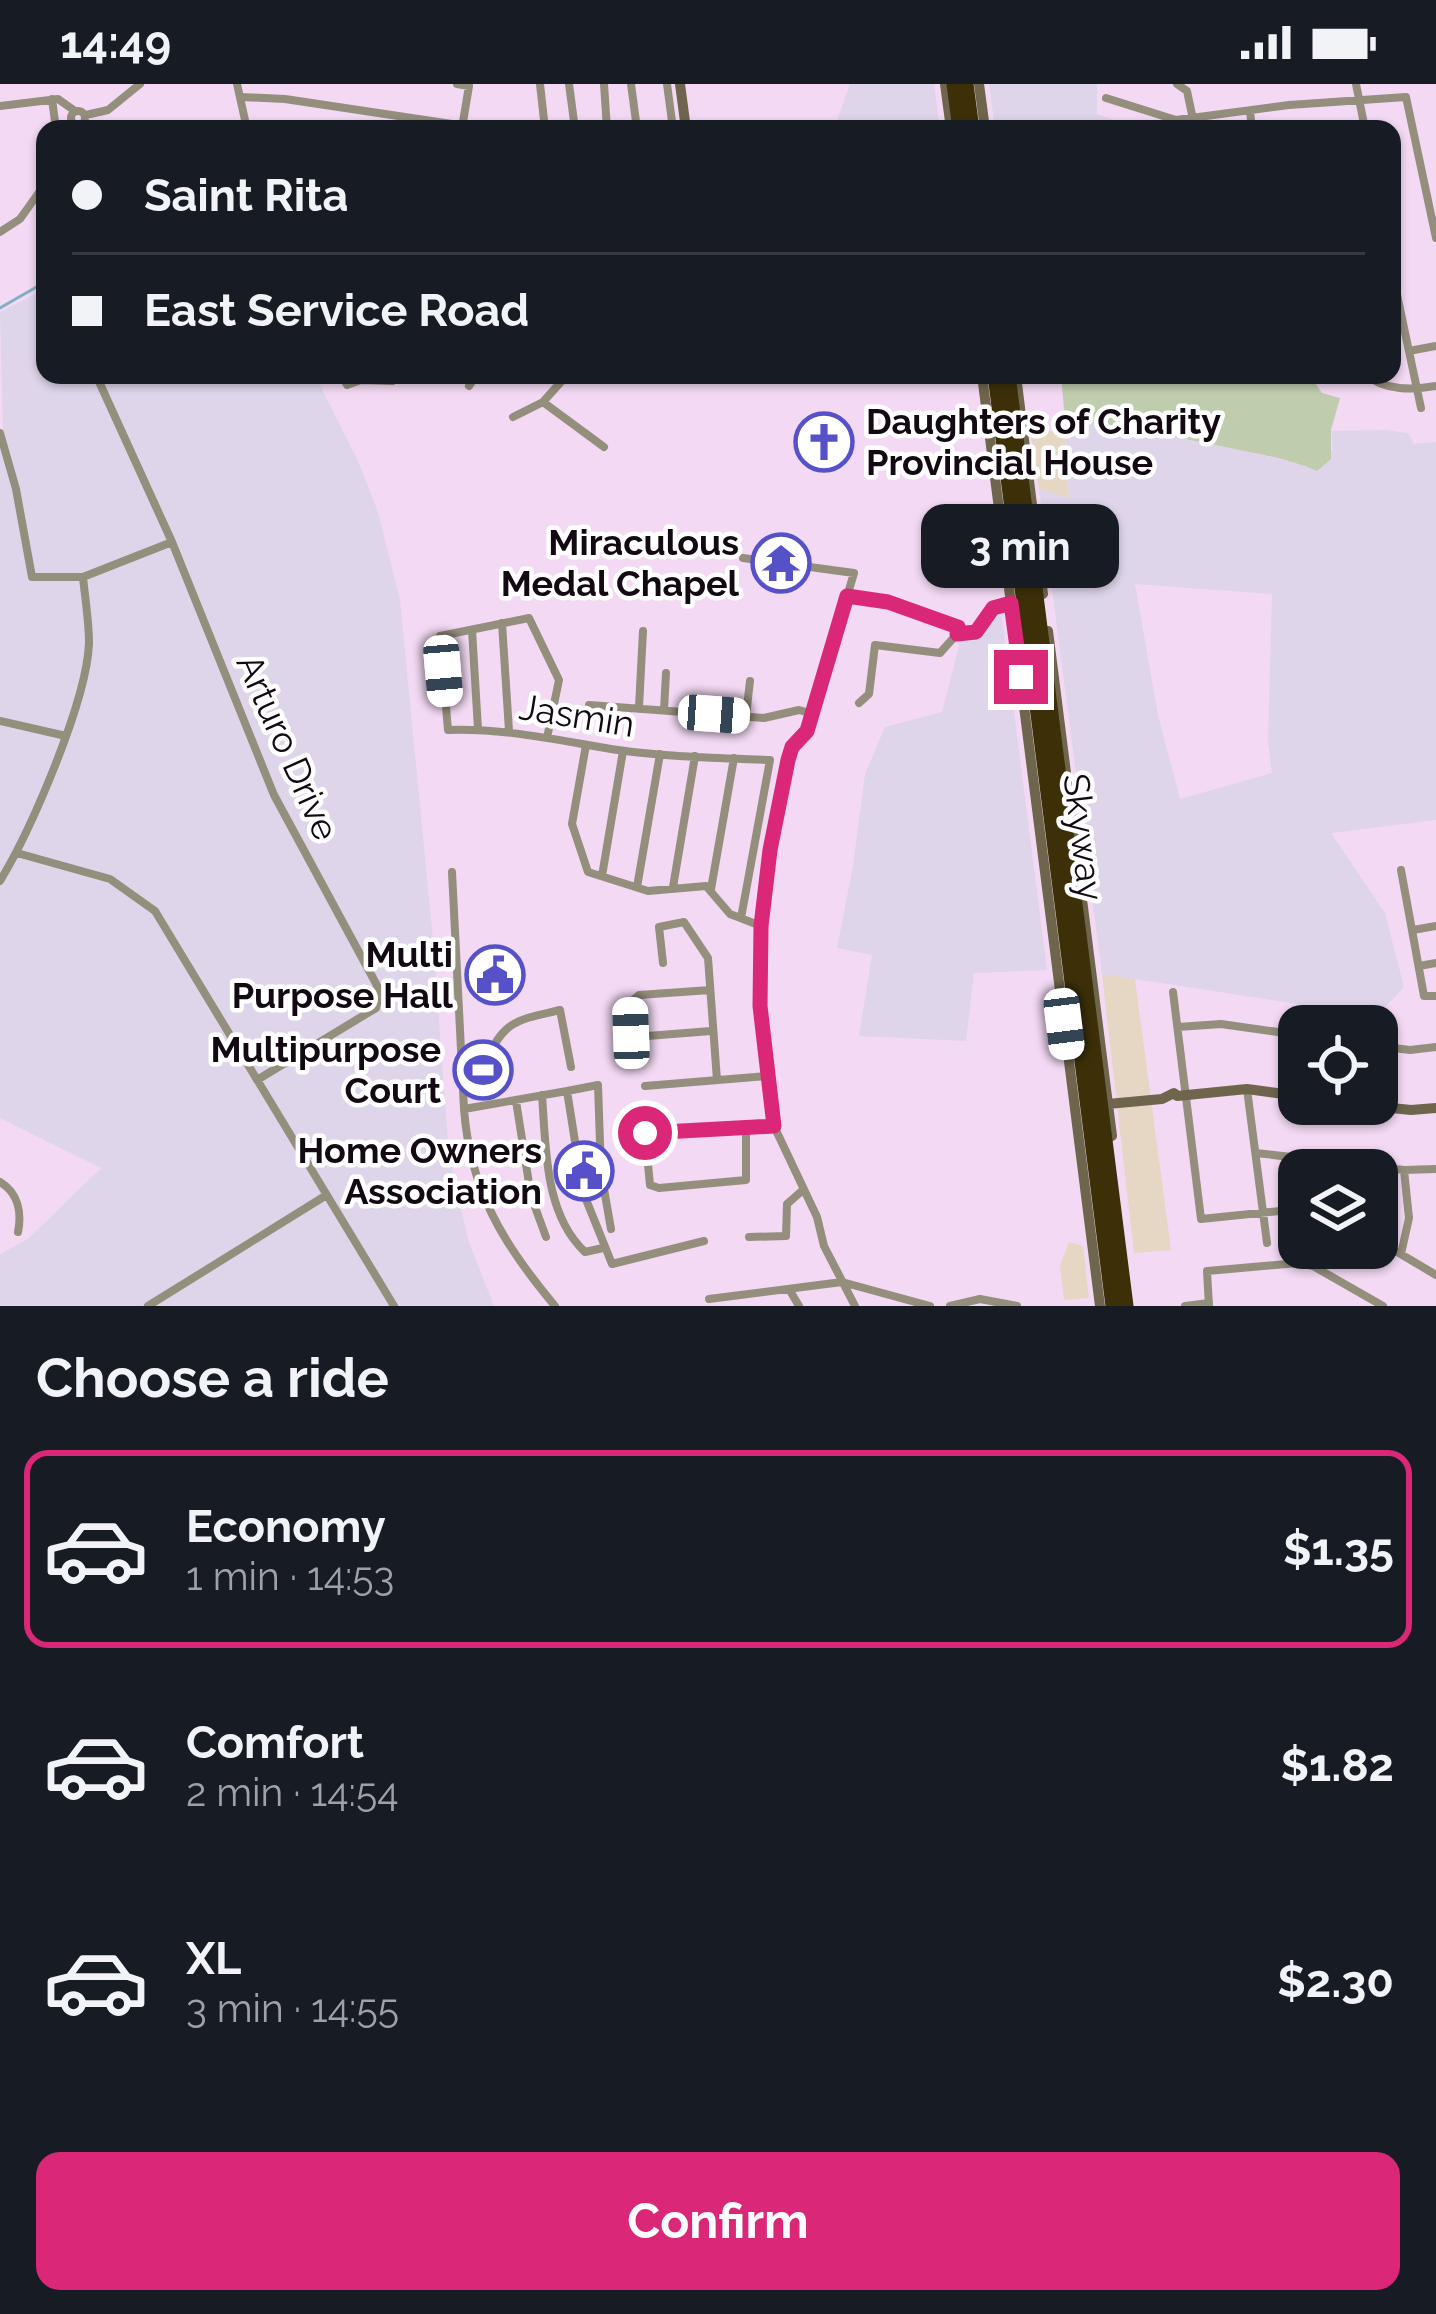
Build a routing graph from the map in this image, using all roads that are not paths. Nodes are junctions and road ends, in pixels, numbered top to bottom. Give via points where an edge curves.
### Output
1 (140, 84) edge
2 (237, 84) edge
3 (457, 84) edge
4 (540, 84) edge
5 (569, 84) edge
6 (604, 84) edge
7 (631, 84) edge
8 (667, 84) edge
9 (680, 84) edge
10 (962, 84) edge
11 (1116, 84) edge
12 (1178, 84) edge
13 (1356, 84) edge
14 (469, 85) edge
15 (242, 97) junction
16 (1359, 98) junction
17 (52, 99) junction
18 (0, 106) edge
19 (75, 111) junction
20 (1250, 111) junction
21 (86, 115) junction
22 (1193, 118) junction
23 (55, 120) edge
24 (71, 120) edge
25 (84, 120) edge
26 (246, 120) edge
27 (411, 120) edge
28 (463, 120) edge
29 (544, 120) edge
30 (574, 120) edge
31 (606, 120) edge
32 (636, 120) edge
33 (672, 120) edge
34 (685, 120) edge
35 (967, 120) edge
36 (967, 120) edge
37 (1251, 120) edge
38 (1363, 120) edge
39 (36, 197) edge
40 (0, 232) edge
41 (1436, 238) edge
42 (1401, 326) edge
43 (1436, 346) edge
44 (1408, 351) junction
45 (100, 384) edge
46 (560, 384) edge
47 (983, 384) edge
48 (1004, 384) edge
49 (1004, 384) edge
50 (1383, 384) edge
51 (1436, 386) edge
52 (1418, 389) junction
53 (543, 402) junction
54 (1421, 408) dead end
55 (513, 417) dead end
56 (0, 433) edge
57 (604, 447) dead end
58 (172, 542) junction
59 (743, 558) dead end
60 (83, 577) junction
61 (847, 596) junction
62 (1011, 603) junction
63 (502, 623) junction
64 (472, 629) junction
65 (644, 631) dead end
66 (957, 634) junction
67 (666, 674) dead end
68 (750, 681) dead end
69 (859, 703) dead end
70 (589, 705) dead end
71 (639, 708) junction
72 (664, 710) junction
73 (813, 714) junction
74 (746, 716) junction
75 (0, 721) edge
76 (478, 729) junction
77 (508, 731) junction
78 (66, 736) junction
79 (547, 738) junction
80 (586, 745) junction
81 (623, 751) junction
82 (659, 754) junction
83 (695, 756) junction
84 (734, 758) junction
85 (17, 853) junction
86 (1401, 870) dead end
87 (452, 872) dead end
88 (602, 876) junction
89 (0, 881) edge
90 (637, 887) junction
91 (673, 887) junction
92 (711, 891) junction
93 (741, 918) junction
94 (761, 926) junction
95 (1436, 926) edge
96 (1413, 930) junction
97 (663, 963) dead end
98 (1436, 963) edge
99 (1419, 966) junction
100 (711, 990) junction
101 (1173, 992) dead end
102 (1436, 996) edge
103 (1178, 1027) junction
104 (711, 1031) junction
105 (1278, 1032) edge
106 (1436, 1047) edge
107 (1398, 1049) edge
108 (463, 1063) junction
109 (571, 1067) dead end
110 (766, 1076) junction
111 (256, 1080) junction
112 (717, 1080) junction
113 (644, 1086) dead end
114 (1246, 1089) junction
115 (566, 1091) junction
116 (1278, 1093) edge
117 (542, 1095) junction
118 (1182, 1096) junction
119 (516, 1101) junction
120 (1108, 1104) junction
121 (1436, 1108) edge
122 (1398, 1110) edge
123 (465, 1112) junction
124 (774, 1126) junction
125 (746, 1128) junction
126 (1256, 1153) junction
127 (1436, 1169) edge
128 (1404, 1170) junction
129 (0, 1182) edge
130 (803, 1190) junction
131 (325, 1196) junction
132 (1278, 1210) edge
133 (1263, 1211) junction
134 (611, 1229) dead end
135 (18, 1232) dead end
136 (546, 1237) dead end
137 (749, 1237) dead end
138 (704, 1240) dead end
139 (1267, 1243) dead end
140 (604, 1248) junction
141 (1398, 1252) edge
142 (1401, 1254) junction
143 (1436, 1275) edge
144 (842, 1282) junction
145 (789, 1289) junction
146 (731, 1295) junction
147 (709, 1299) dead end
148 (1209, 1305) edge
149 (148, 1306) edge
150 (394, 1306) edge
151 (555, 1306) edge
152 (737, 1306) edge
153 (799, 1306) edge
154 (855, 1306) edge
155 (930, 1306) edge
156 (950, 1306) edge
157 (1017, 1306) edge
158 (1117, 1306) edge
159 (1185, 1306) edge
160 (1383, 1306) edge

1 - 21 street via 108,110
2 - 15 street
3 - 14 street
4 - 29 street
5 - 30 street
6 - 31 street
7 - 32 street
8 - 33 street
9 - 34 main road
10 - 35 highway
10 - 36 main road
11 - 22 street via 1110,100
12 - 22 street
13 - 16 street
14 - 28 street
15 - 26 street
15 - 27 street
16 - 20 street
16 - 38 street
16 - 41 street via 1406,97
17 - 18 street
17 - 19 street
17 - 23 street
19 - 21 street
19 - 24 street
20 - 22 street
20 - 37 street
21 - 25 street
39 - 40 street
42 - 44 street
43 - 44 street
44 - 52 street
45 - 58 street, Arturo Drive
46 - 53 street
47 - 62 main road
48 - 120 main road
49 - 158 highway
50 - 52 street
51 - 52 street
52 - 54 street
53 - 55 street
53 - 57 street
56 - 60 street via 32,577
58 - 60 street
58 - 111 street, Arturo Drive via 274,795 380,991 376,1008
59 - 61 street via 854,573
60 - 78 street via 89,647
61 - 66 street via 888,602 958,627
61 - 73 street
62 - 66 street via 993,608 976,632
62 - 158 main road
63 - 64 street
63 - 77 street
63 - 79 street via 529,618 559,680
64 - 76 street
64 - 76 street, Jasmin via 440,636 448,730
65 - 71 street
66 - 69 street via 938,653 875,644 869,694
67 - 72 street
68 - 74 street
70 - 71 street
71 - 72 street
72 - 74 street
73 - 74 street
73 - 94 street via 788,760
75 - 78 street
76 - 77 street, Jasmin
77 - 79 street, Jasmin
78 - 85 street
79 - 80 street, Jasmin
80 - 81 street, Jasmin
80 - 88 street via 572,824 588,872
81 - 82 street, Jasmin
81 - 88 street
82 - 83 street, Jasmin
82 - 90 street
83 - 84 street, Jasmin
83 - 91 street
84 - 92 street
84 - 93 street, Jasmin via 770,760
85 - 89 street
85 - 111 street via 110,879 155,911
86 - 96 street
87 - 108 street
88 - 90 street
90 - 91 street
91 - 92 street
92 - 93 street
93 - 94 street
94 - 110 street
95 - 96 street
96 - 99 street
97 - 100 street via 659,927 684,922 708,958
98 - 99 street
99 - 102 street via 1424,997
100 - 104 street
100 - 104 street via 639,995 630,1003 635,1037
101 - 103 street
103 - 105 street
103 - 118 street
104 - 112 street
106 - 107 street
108 - 109 street via 489,1056 507,1027 560,1010
108 - 123 street
110 - 112 street
110 - 124 street
111 - 131 street
112 - 113 street
114 - 116 main road
114 - 118 main road
114 - 126 street
115 - 117 street
115 - 134 street via 598,1085
115 - 140 street via 578,1172
117 - 119 street
117 - 140 street via 563,1224 585,1252
118 - 120 main road
118 - 133 street via 1203,1220
119 - 123 street
119 - 136 street
120 - 158 main road
121 - 122 main road
123 - 151 street via 472,1173 502,1234
124 - 125 street
124 - 130 street
125 - 125 street via 746,1180 650,1184 645,1133
126 - 128 street
126 - 133 street
127 - 128 street
128 - 142 street via 1409,1218
129 - 135 street via 12,1189
130 - 137 street via 787,1204 786,1236
130 - 144 street
131 - 149 street
131 - 150 street
132 - 133 street
133 - 139 street
138 - 140 street via 612,1264
141 - 142 street
142 - 143 street
144 - 145 street
144 - 154 street
144 - 155 street
145 - 146 street
145 - 153 street
146 - 147 street
146 - 152 street
148 - 159 street
148 - 160 street via 1207,1271 1298,1263
156 - 157 street via 980,1299

